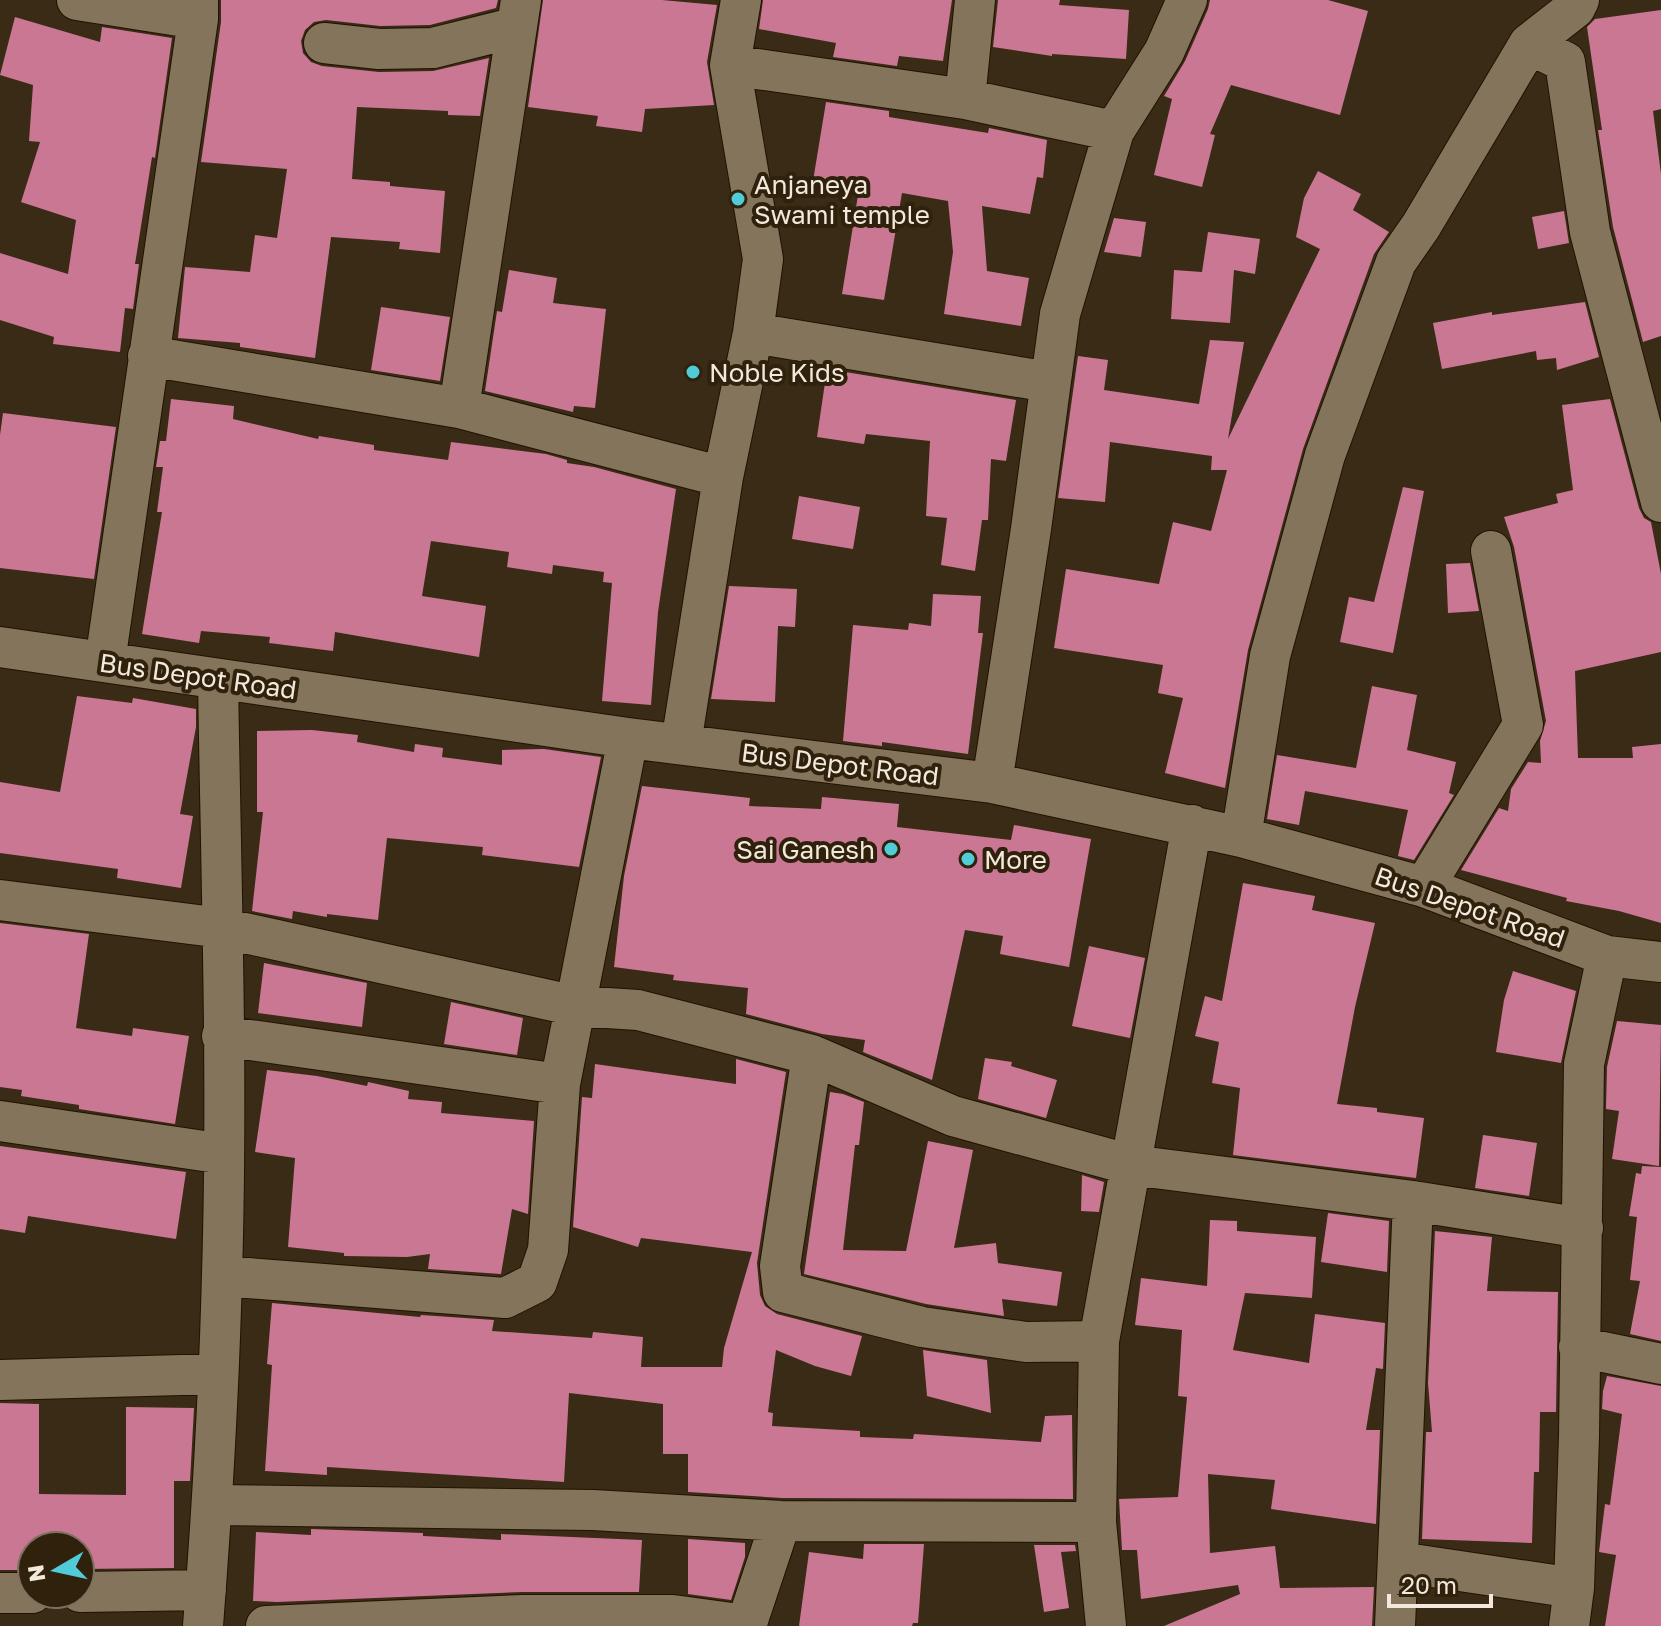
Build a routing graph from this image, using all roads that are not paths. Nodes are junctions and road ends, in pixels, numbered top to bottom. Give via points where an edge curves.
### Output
1 (77, 0) edge
2 (741, 0) edge
3 (975, 0) edge
4 (1187, 0) edge
5 (1569, 3) edge
6 (198, 10) edge
7 (519, 14) edge
8 (324, 43) dead end
9 (1529, 44) junction
10 (730, 65) junction
11 (965, 99) junction
12 (1114, 131) junction
13 (753, 333) junction
14 (148, 356) junction
15 (1049, 382) junction
16 (459, 408) junction
17 (723, 477) junction
18 (1661, 502) edge
19 (1491, 551) dead end
20 (0, 647) edge
21 (105, 662) junction
22 (218, 679) junction
23 (628, 738) junction
24 (681, 744) junction
25 (992, 783) junction
26 (1192, 825) junction
27 (1241, 837) junction
28 (1424, 887) junction
29 (0, 900) edge
30 (222, 928) junction
31 (1607, 956) junction
32 (1661, 962) edge
33 (576, 1006) junction
34 (222, 1036) junction
35 (812, 1055) junction
36 (560, 1084) junction
37 (0, 1121) edge
38 (224, 1154) junction
39 (1131, 1165) junction
40 (1413, 1201) junction
41 (1583, 1228) junction
42 (222, 1276) junction
43 (1099, 1341) junction
44 (1579, 1347) junction
45 (1661, 1364) edge
46 (218, 1374) junction
47 (0, 1380) edge
48 (213, 1505) junction
49 (781, 1521) junction
50 (1096, 1522) junction
51 (1399, 1562) junction
52 (96, 1594) edge
53 (1572, 1607) edge
54 (205, 1608) edge
55 (266, 1626) edge
56 (746, 1626) edge
57 (1106, 1626) edge
58 (1395, 1626) edge

1 - 6 street
2 - 10 street
3 - 11 street
4 - 12 street via 1164,52
5 - 9 street
6 - 14 street
7 - 8 street via 433,48
7 - 16 street
9 - 18 street via 1565,62 1590,232
9 - 27 street via 1396,262 1325,455 1270,656
10 - 11 street
10 - 13 street via 763,259
11 - 12 street
12 - 15 street via 1060,314
13 - 15 street
13 - 17 street
14 - 16 street
14 - 21 street
15 - 25 street
16 - 17 street
17 - 24 street
19 - 28 street via 1523,725
20 - 21 street, Bus Depot Road
21 - 22 street, Bus Depot Road
22 - 23 street, Bus Depot Road
22 - 30 street
23 - 24 street, Bus Depot Road
23 - 33 street
24 - 25 street, Bus Depot Road
25 - 26 street, Bus Depot Road
26 - 27 street, Bus Depot Road
26 - 39 street
27 - 28 street, Bus Depot Road
28 - 31 street, Bus Depot Road
29 - 30 street
30 - 33 street
30 - 34 street
31 - 32 street, Bus Depot Road
31 - 41 street via 1584,1064
33 - 35 street via 638,1010
33 - 36 street
34 - 36 street
34 - 38 street
35 - 39 street via 953,1116
35 - 43 street via 780,1266 783,1292 922,1327 1026,1342
36 - 42 street via 548,1250 537,1282 505,1298
37 - 38 street
38 - 42 street
39 - 40 street
39 - 43 street
40 - 41 street
40 - 51 street
41 - 44 street
42 - 46 street
43 - 50 street
44 - 45 street
44 - 53 street
46 - 47 street
46 - 48 street
48 - 49 street via 593,1510
48 - 54 street
49 - 50 street
49 - 56 street
50 - 57 street
51 - 53 street
51 - 58 street
52 - 54 street
55 - 56 street via 523,1615 673,1615

